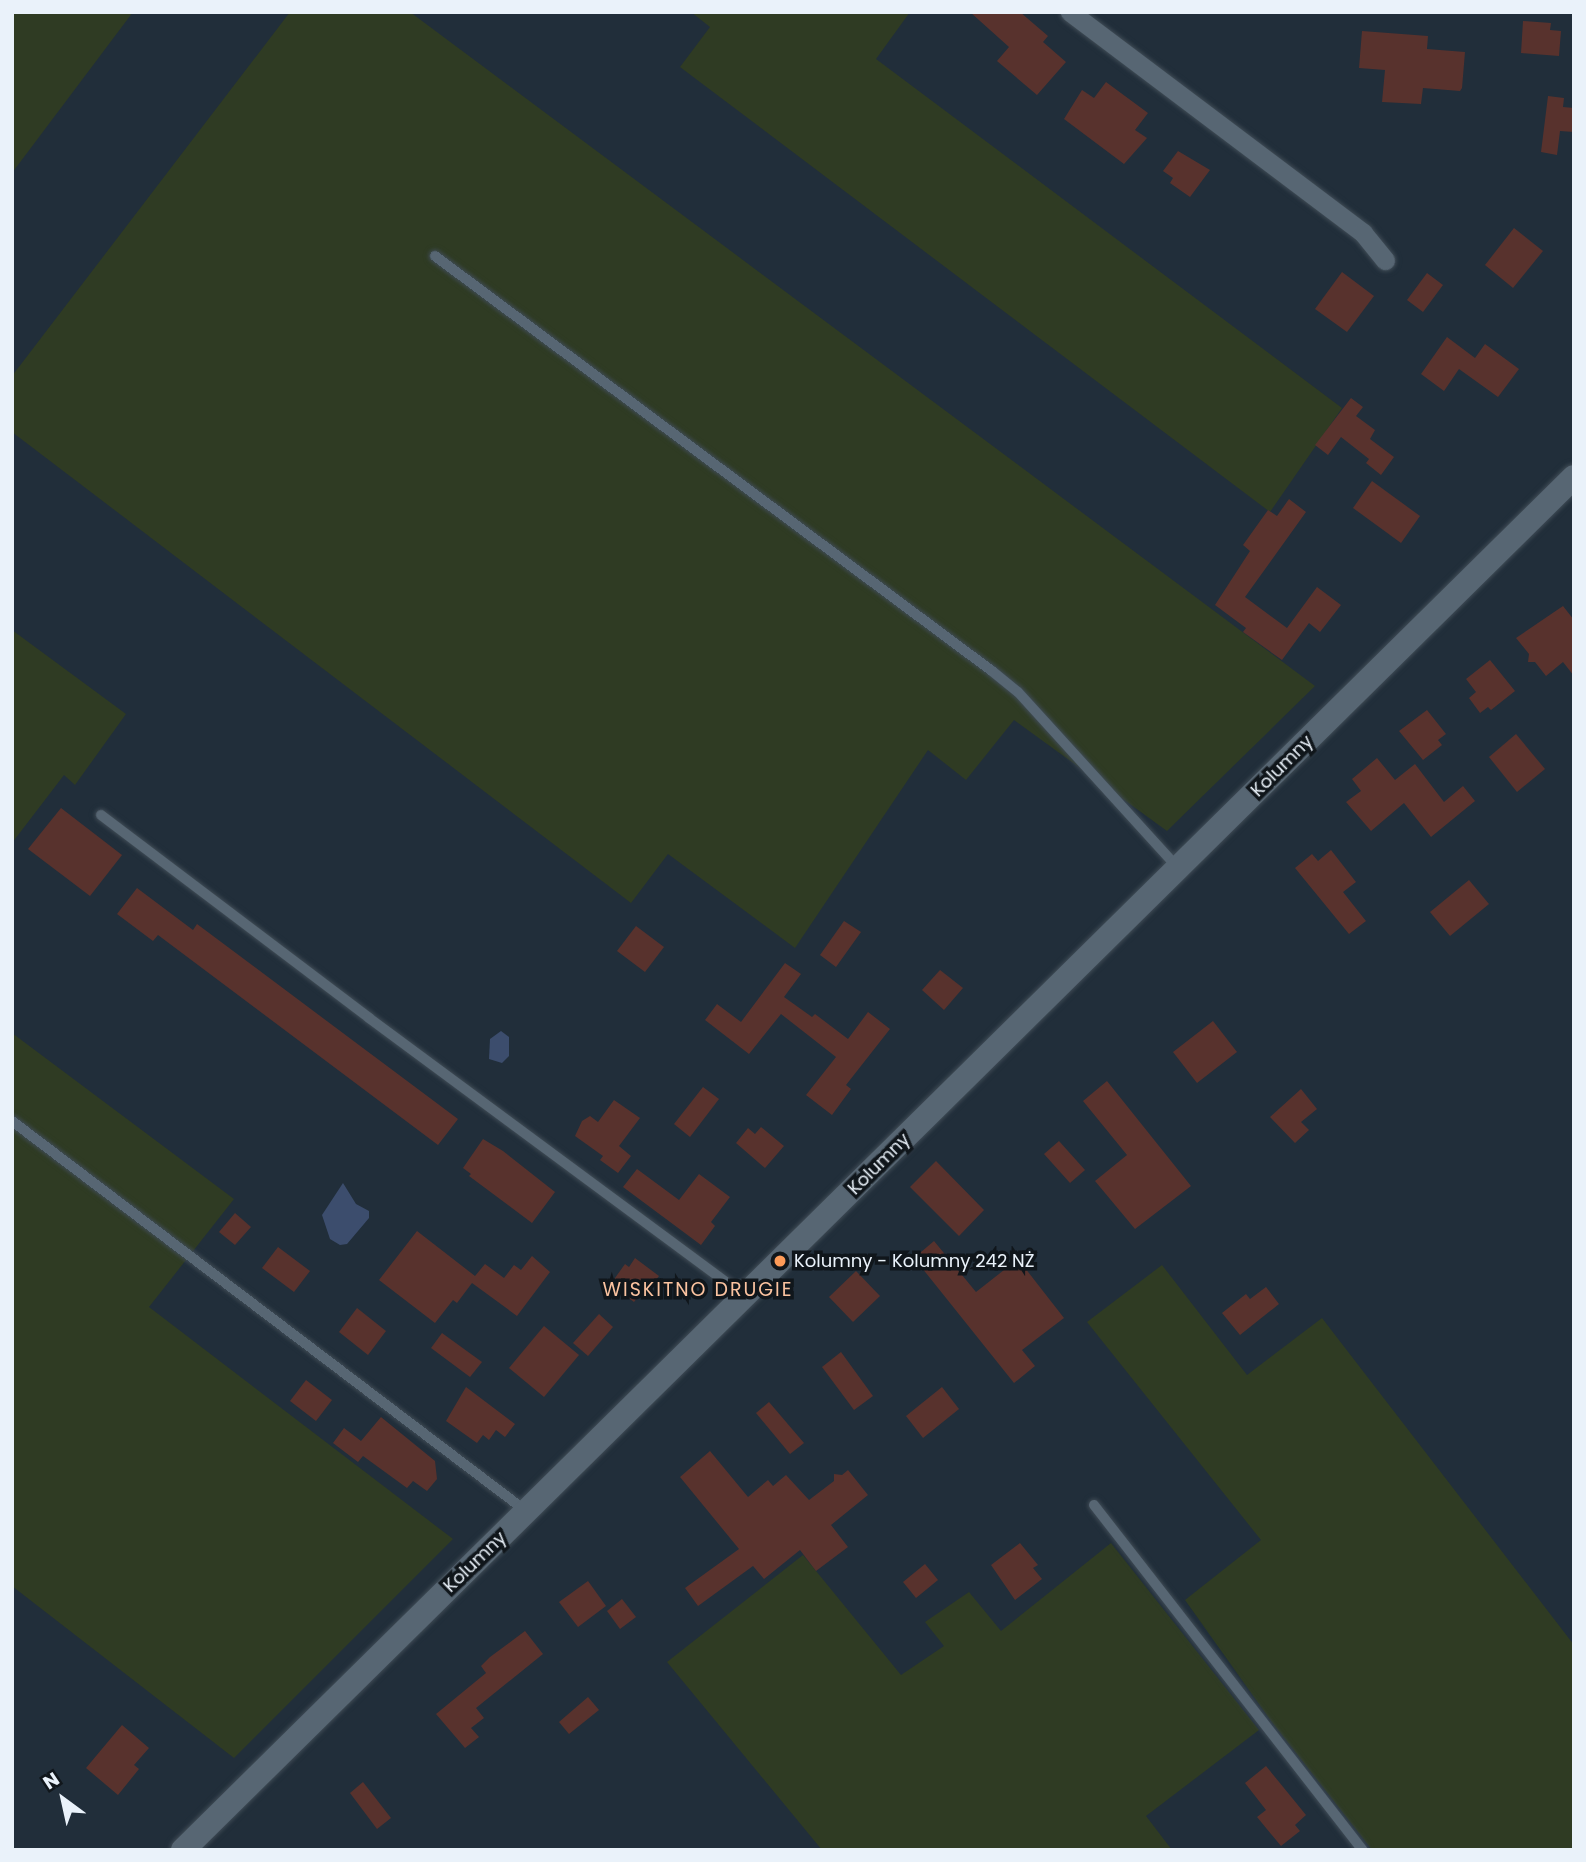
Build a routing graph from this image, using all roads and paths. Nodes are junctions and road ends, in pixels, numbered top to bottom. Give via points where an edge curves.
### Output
1 (1070, 12) edge
2 (435, 257) dead end
3 (1385, 260) dead end
4 (1574, 477) edge
5 (101, 815) dead end
6 (1178, 869) junction
7 (12, 1121) edge
8 (745, 1296) junction
9 (1094, 1505) dead end
10 (527, 1511) junction
11 (183, 1850) edge
12 (1363, 1850) edge

1 - 3 street via 1363,233
2 - 6 lane via 1018,692
4 - 6 street, Kolumny
5 - 8 lane
6 - 8 street, Kolumny
7 - 10 lane
8 - 10 street, Kolumny
9 - 12 lane
10 - 11 street, Kolumny

